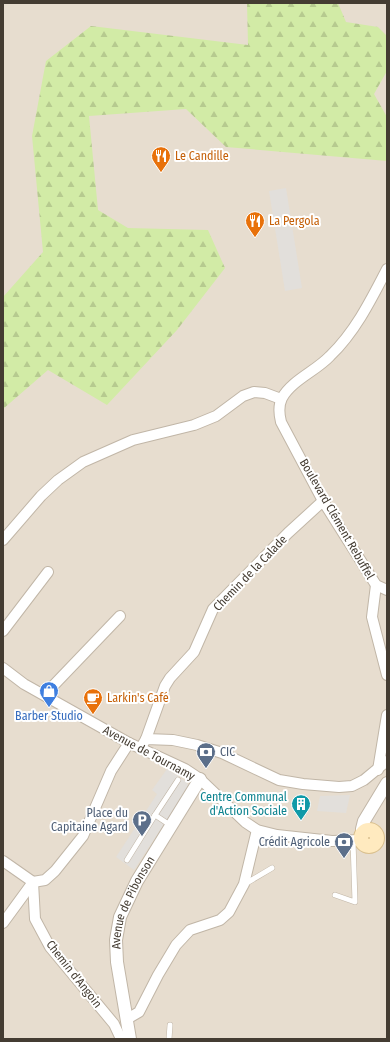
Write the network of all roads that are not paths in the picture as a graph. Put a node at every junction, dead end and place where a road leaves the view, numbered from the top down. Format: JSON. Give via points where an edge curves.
{"nodes":[{"id":1,"x":387,"y":269,"type":"edge"},
{"id":2,"x":281,"y":399,"type":"junction"},
{"id":3,"x":323,"y":501,"type":"junction"},
{"id":4,"x":3,"y":540,"type":"edge"},
{"id":5,"x":48,"y":572,"type":"dead end"},
{"id":6,"x":376,"y":585,"type":"junction"},
{"id":7,"x":387,"y":590,"type":"edge"},
{"id":8,"x":120,"y":616,"type":"dead end"},
{"id":9,"x":3,"y":631,"type":"edge"},
{"id":10,"x":3,"y":668,"type":"edge"},
{"id":11,"x":3,"y":675,"type":"edge"},
{"id":12,"x":387,"y":675,"type":"edge"},
{"id":13,"x":24,"y":684,"type":"junction"},
{"id":14,"x":46,"y":696,"type":"junction"},
{"id":15,"x":387,"y":715,"type":"edge"},
{"id":16,"x":146,"y":739,"type":"junction"},
{"id":17,"x":129,"y":743,"type":"junction"},
{"id":18,"x":139,"y":748,"type":"junction"},
{"id":19,"x":387,"y":761,"type":"edge"},
{"id":20,"x":378,"y":770,"type":"junction"},
{"id":21,"x":200,"y":779,"type":"junction"},
{"id":22,"x":178,"y":780,"type":"dead end"},
{"id":23,"x":387,"y":783,"type":"edge"},
{"id":24,"x":155,"y":815,"type":"junction"},
{"id":25,"x":170,"y":825,"type":"junction"},
{"id":26,"x":257,"y":830,"type":"junction"},
{"id":27,"x":369,"y":837,"type":"edge"},
{"id":28,"x":127,"y":860,"type":"dead end"},
{"id":29,"x":3,"y":861,"type":"edge"},
{"id":30,"x":272,"y":868,"type":"dead end"},
{"id":31,"x":33,"y":882,"type":"junction"},
{"id":32,"x":244,"y":884,"type":"junction"},
{"id":33,"x":335,"y":895,"type":"dead end"},
{"id":34,"x":3,"y":923,"type":"edge"},
{"id":35,"x":127,"y":1019,"type":"junction"},
{"id":36,"x":170,"y":1024,"type":"dead end"},
{"id":37,"x":122,"y":1039,"type":"edge"},
{"id":38,"x":130,"y":1039,"type":"edge"},
{"id":39,"x":169,"y":1039,"type":"edge"}],
"edges":[{"from":1,"to":2,"type":"street","via":[[357,324],[344,342],[329,358],[287,390]]},
{"from":2,"to":3,"type":"street","name":"Boulevard Clément Rebuffel","via":[[279,411],[282,422]]},
{"from":2,"to":4,"type":"street","via":[[254,392],[243,396],[216,416],[194,425],[133,440],[83,462],[40,496]]},
{"from":3,"to":6,"type":"street","name":"Boulevard Clément Rebuffel"},
{"from":3,"to":16,"type":"street","name":"Chemin de la Calade","via":[[213,609],[194,652],[165,686]]},
{"from":5,"to":9,"type":"street"},
{"from":6,"to":7,"type":"street","name":"Boulevard Clément Rebuffel"},
{"from":6,"to":12,"type":"street","via":[[372,617]]},
{"from":8,"to":14,"type":"street"},
{"from":10,"to":13,"type":"street","name":"Avenue de Tournamy"},
{"from":11,"to":13,"type":"street","name":"Avenue de Tournamy"},
{"from":13,"to":14,"type":"street","name":"Avenue de Tournamy"},
{"from":14,"to":17,"type":"street","name":"Avenue de Tournamy"},
{"from":15,"to":20,"type":"street"},
{"from":16,"to":18,"type":"street"},
{"from":16,"to":20,"type":"street","via":[[173,740],[197,745],[279,780],[303,784],[352,786]]},
{"from":17,"to":18,"type":"street","name":"Avenue de Tournamy"},
{"from":17,"to":31,"type":"street","via":[[111,771],[83,836],[55,872],[45,880]]},
{"from":18,"to":21,"type":"street","name":"Avenue de Tournamy","via":[[181,767]]},
{"from":19,"to":20,"type":"street"},
{"from":21,"to":25,"type":"street","name":"Avenue de Pibonson"},
{"from":21,"to":26,"type":"street","name":"Avenue de Tournamy","via":[[245,822]]},
{"from":22,"to":24,"type":"lane"},
{"from":23,"to":27,"type":"street","via":[[371,809]]},
{"from":24,"to":25,"type":"lane"},
{"from":24,"to":28,"type":"lane"},
{"from":25,"to":35,"type":"street","name":"Avenue de Pibonson","via":[[137,881],[120,917],[116,940],[117,962]]},
{"from":26,"to":27,"type":"street","name":"Avenue de Tournamy","via":[[332,842]]},
{"from":26,"to":32,"type":"street"},
{"from":27,"to":33,"type":"lane","via":[[355,902]]},
{"from":29,"to":31,"type":"street"},
{"from":30,"to":32,"type":"lane"},
{"from":31,"to":34,"type":"street"},
{"from":31,"to":37,"type":"street","name":"Chemin d'Angoin","via":[[35,919],[50,948],[114,1024]]},
{"from":32,"to":35,"type":"street","via":[[229,912],[220,920],[190,930],[176,945],[139,1012]]},
{"from":35,"to":38,"type":"street","name":"Avenue de Pibonson"},
{"from":36,"to":39,"type":"lane"}]}
